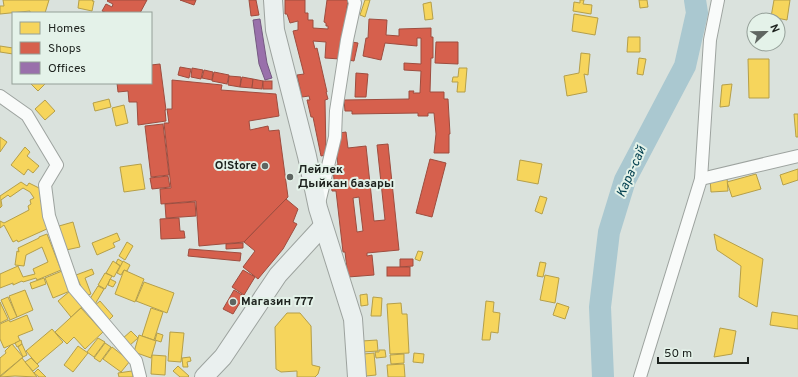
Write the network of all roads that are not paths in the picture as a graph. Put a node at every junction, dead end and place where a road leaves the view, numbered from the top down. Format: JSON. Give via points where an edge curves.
{"nodes":[{"id":1,"x":273,"y":0,"type":"edge"},
{"id":2,"x":354,"y":0,"type":"edge"},
{"id":3,"x":718,"y":0,"type":"edge"},
{"id":4,"x":0,"y":96,"type":"edge"},
{"id":5,"x":798,"y":156,"type":"edge"},
{"id":6,"x":701,"y":179,"type":"junction"},
{"id":7,"x":318,"y":208,"type":"junction"},
{"id":8,"x":323,"y":226,"type":"junction"},
{"id":9,"x":140,"y":377,"type":"edge"},
{"id":10,"x":204,"y":377,"type":"edge"},
{"id":11,"x":357,"y":377,"type":"edge"},
{"id":12,"x":640,"y":377,"type":"edge"}],
"edges":[{"from":1,"to":7,"type":"main road","via":[[275,30]]},
{"from":2,"to":7,"type":"street","via":[[337,103],[335,137]]},
{"from":3,"to":6,"type":"street","via":[[710,40]]},
{"from":4,"to":9,"type":"street","via":[[27,115],[57,165],[45,184],[49,216],[74,288],[136,362]]},
{"from":5,"to":6,"type":"street"},
{"from":6,"to":12,"type":"street"},
{"from":7,"to":8,"type":"main road"},
{"from":8,"to":10,"type":"main road","via":[[278,276],[223,357]]},
{"from":8,"to":11,"type":"main road","via":[[353,319]]}]}
